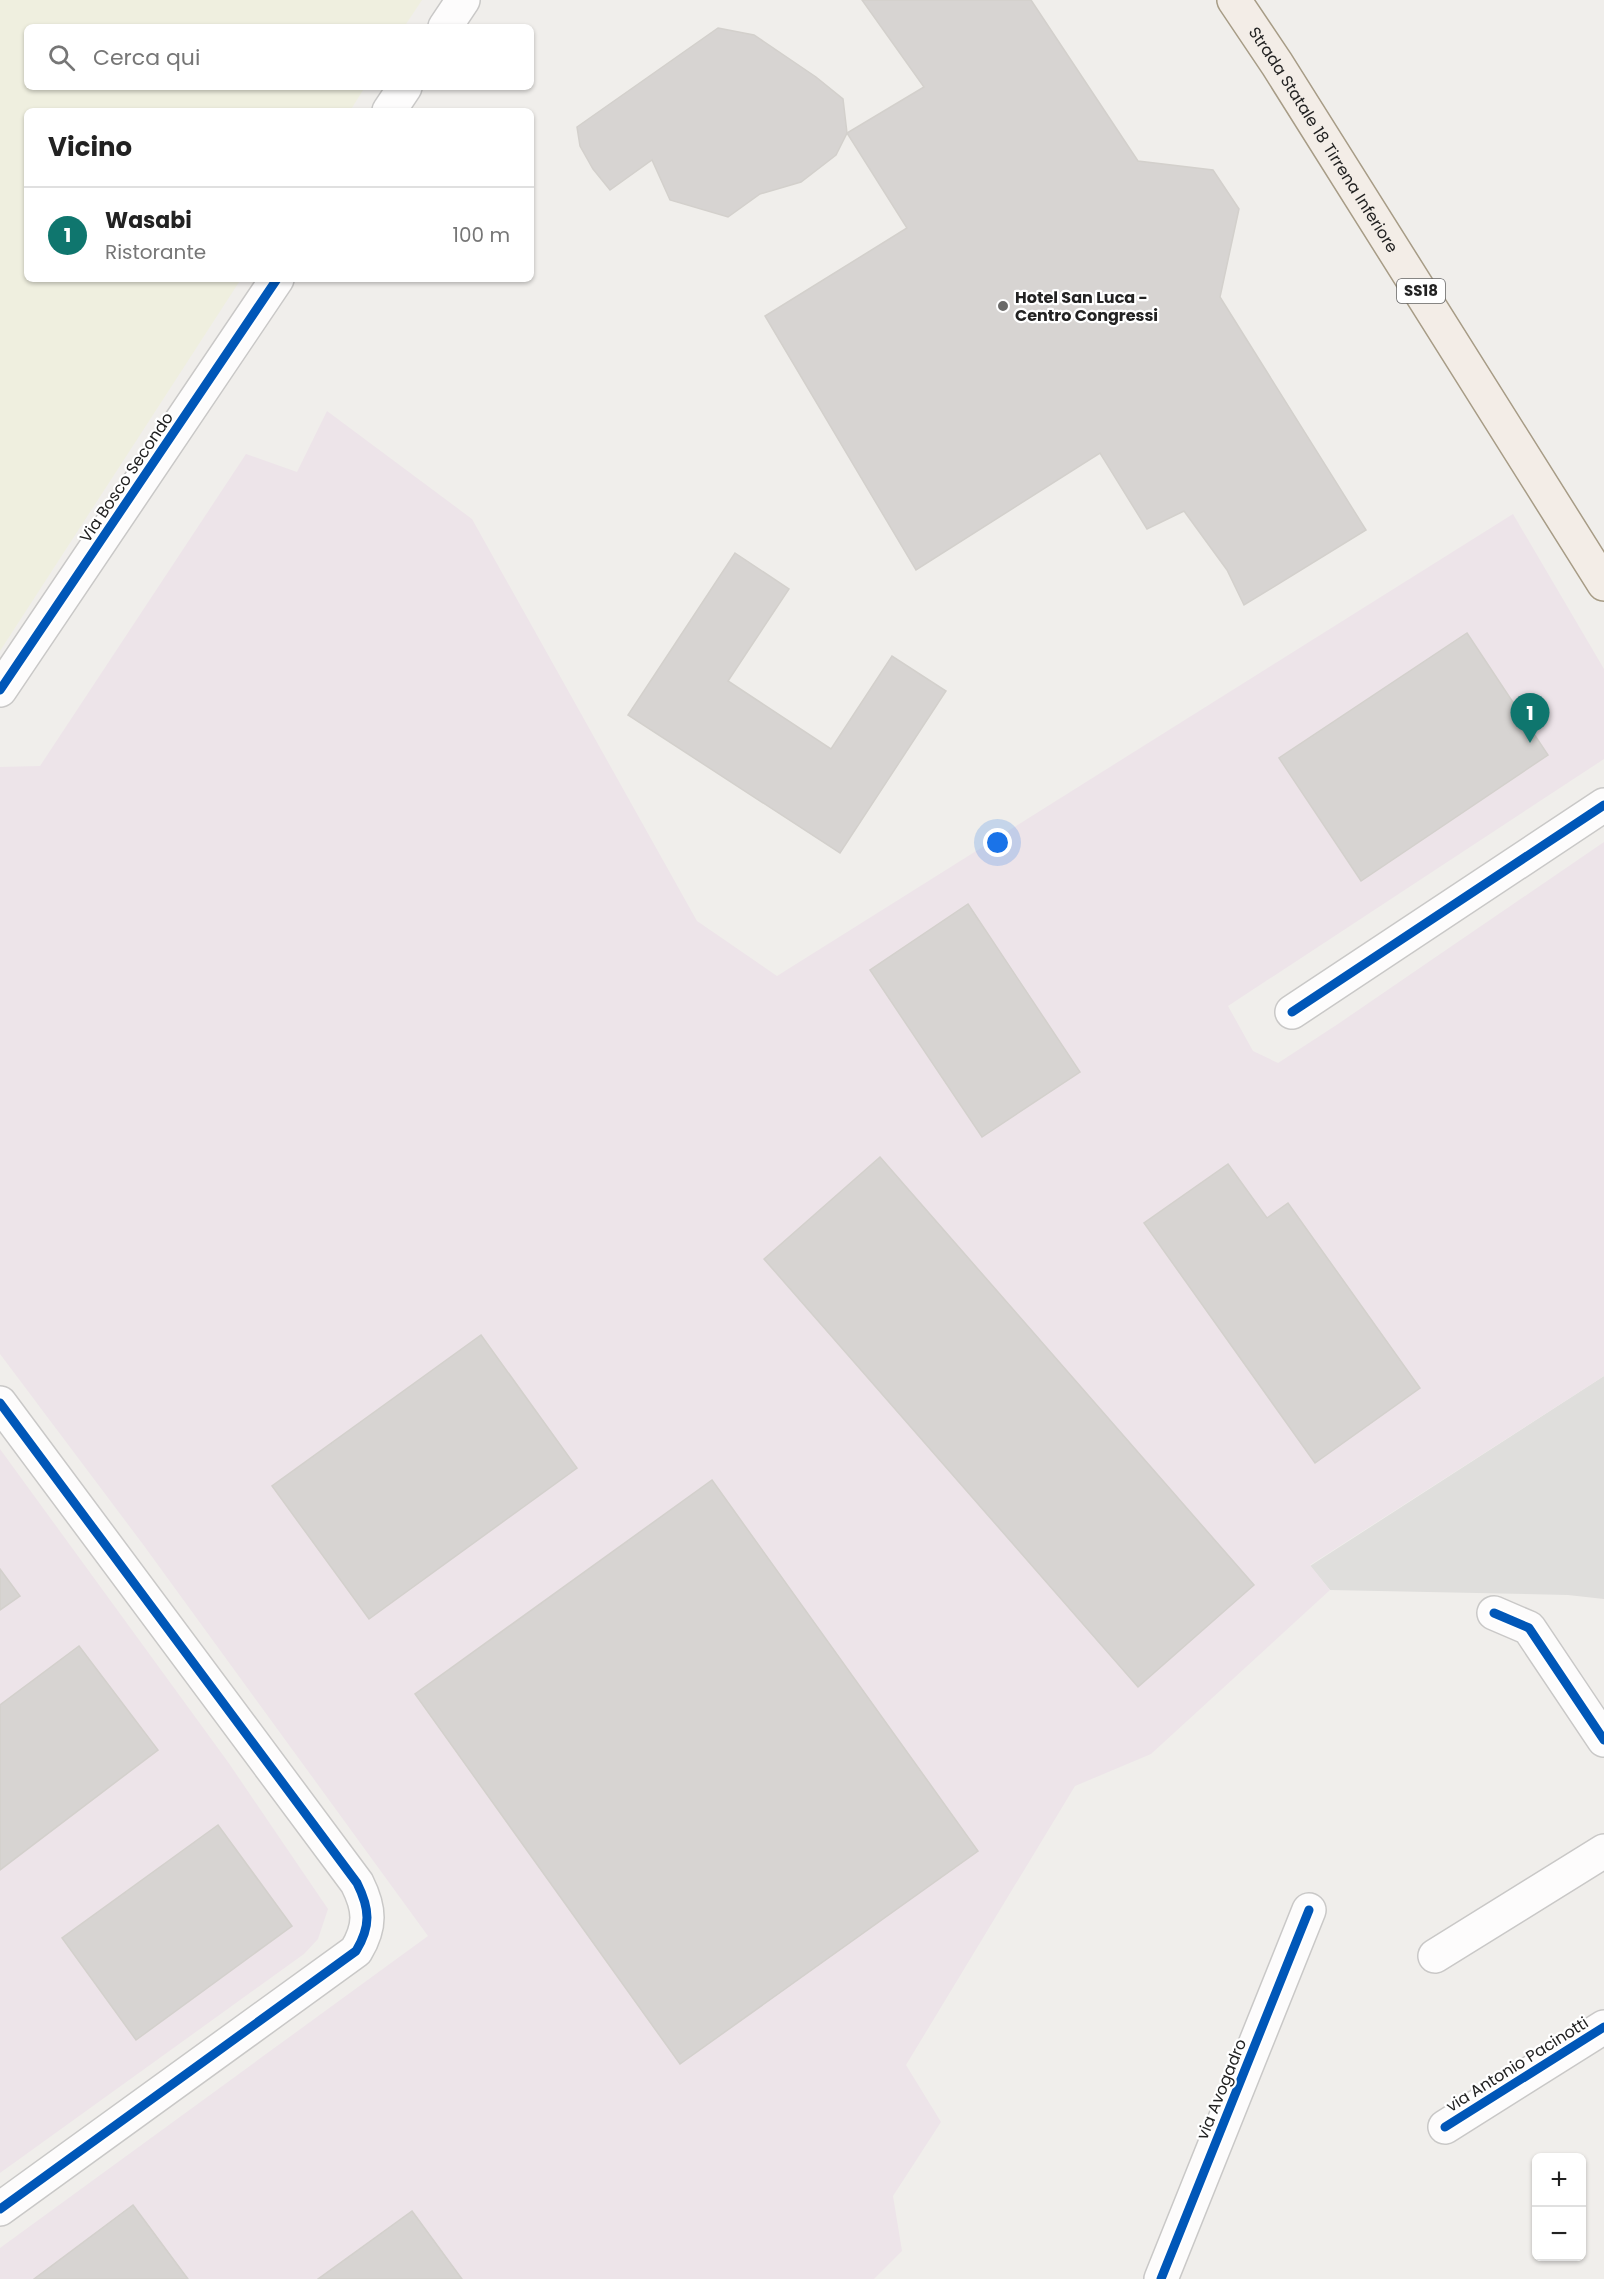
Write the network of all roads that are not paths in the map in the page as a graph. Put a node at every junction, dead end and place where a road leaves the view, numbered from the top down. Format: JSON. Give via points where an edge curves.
{"nodes":[{"id":1,"x":463,"y":0,"type":"edge"},
{"id":2,"x":1234,"y":0,"type":"edge"},
{"id":3,"x":447,"y":24,"type":"edge"},
{"id":4,"x":403,"y":90,"type":"edge"},
{"id":5,"x":391,"y":108,"type":"edge"},
{"id":6,"x":275,"y":282,"type":"edge"},
{"id":7,"x":1604,"y":584,"type":"edge"},
{"id":8,"x":0,"y":690,"type":"edge"},
{"id":9,"x":1604,"y":805,"type":"edge"},
{"id":10,"x":1292,"y":1012,"type":"dead end"},
{"id":11,"x":0,"y":1403,"type":"edge"},
{"id":12,"x":1494,"y":1613,"type":"dead end"},
{"id":13,"x":1604,"y":1740,"type":"edge"},
{"id":14,"x":1604,"y":1851,"type":"edge"},
{"id":15,"x":1309,"y":1910,"type":"dead end"},
{"id":16,"x":1435,"y":1956,"type":"dead end"},
{"id":17,"x":1604,"y":2027,"type":"edge"},
{"id":18,"x":1445,"y":2127,"type":"dead end"},
{"id":19,"x":0,"y":2209,"type":"edge"},
{"id":20,"x":1161,"y":2279,"type":"edge"}],
"edges":[{"from":1,"to":3,"type":"street"},
{"from":2,"to":7,"type":"main road","name":"Strada Statale 18 Tirrena Inferiore","number":"SS18"},
{"from":4,"to":5,"type":"street"},
{"from":6,"to":8,"type":"street","name":"Via Bosco Secondo"},
{"from":9,"to":10,"type":"street"},
{"from":11,"to":19,"type":"street","via":[[357,1883],[365,1899],[367,1918],[365,1935],[356,1951]]},
{"from":12,"to":13,"type":"street","via":[[1529,1628]]},
{"from":14,"to":16,"type":"street"},
{"from":15,"to":20,"type":"street","name":"via Avogadro"},
{"from":17,"to":18,"type":"street","name":"via Antonio Pacinotti"}]}
